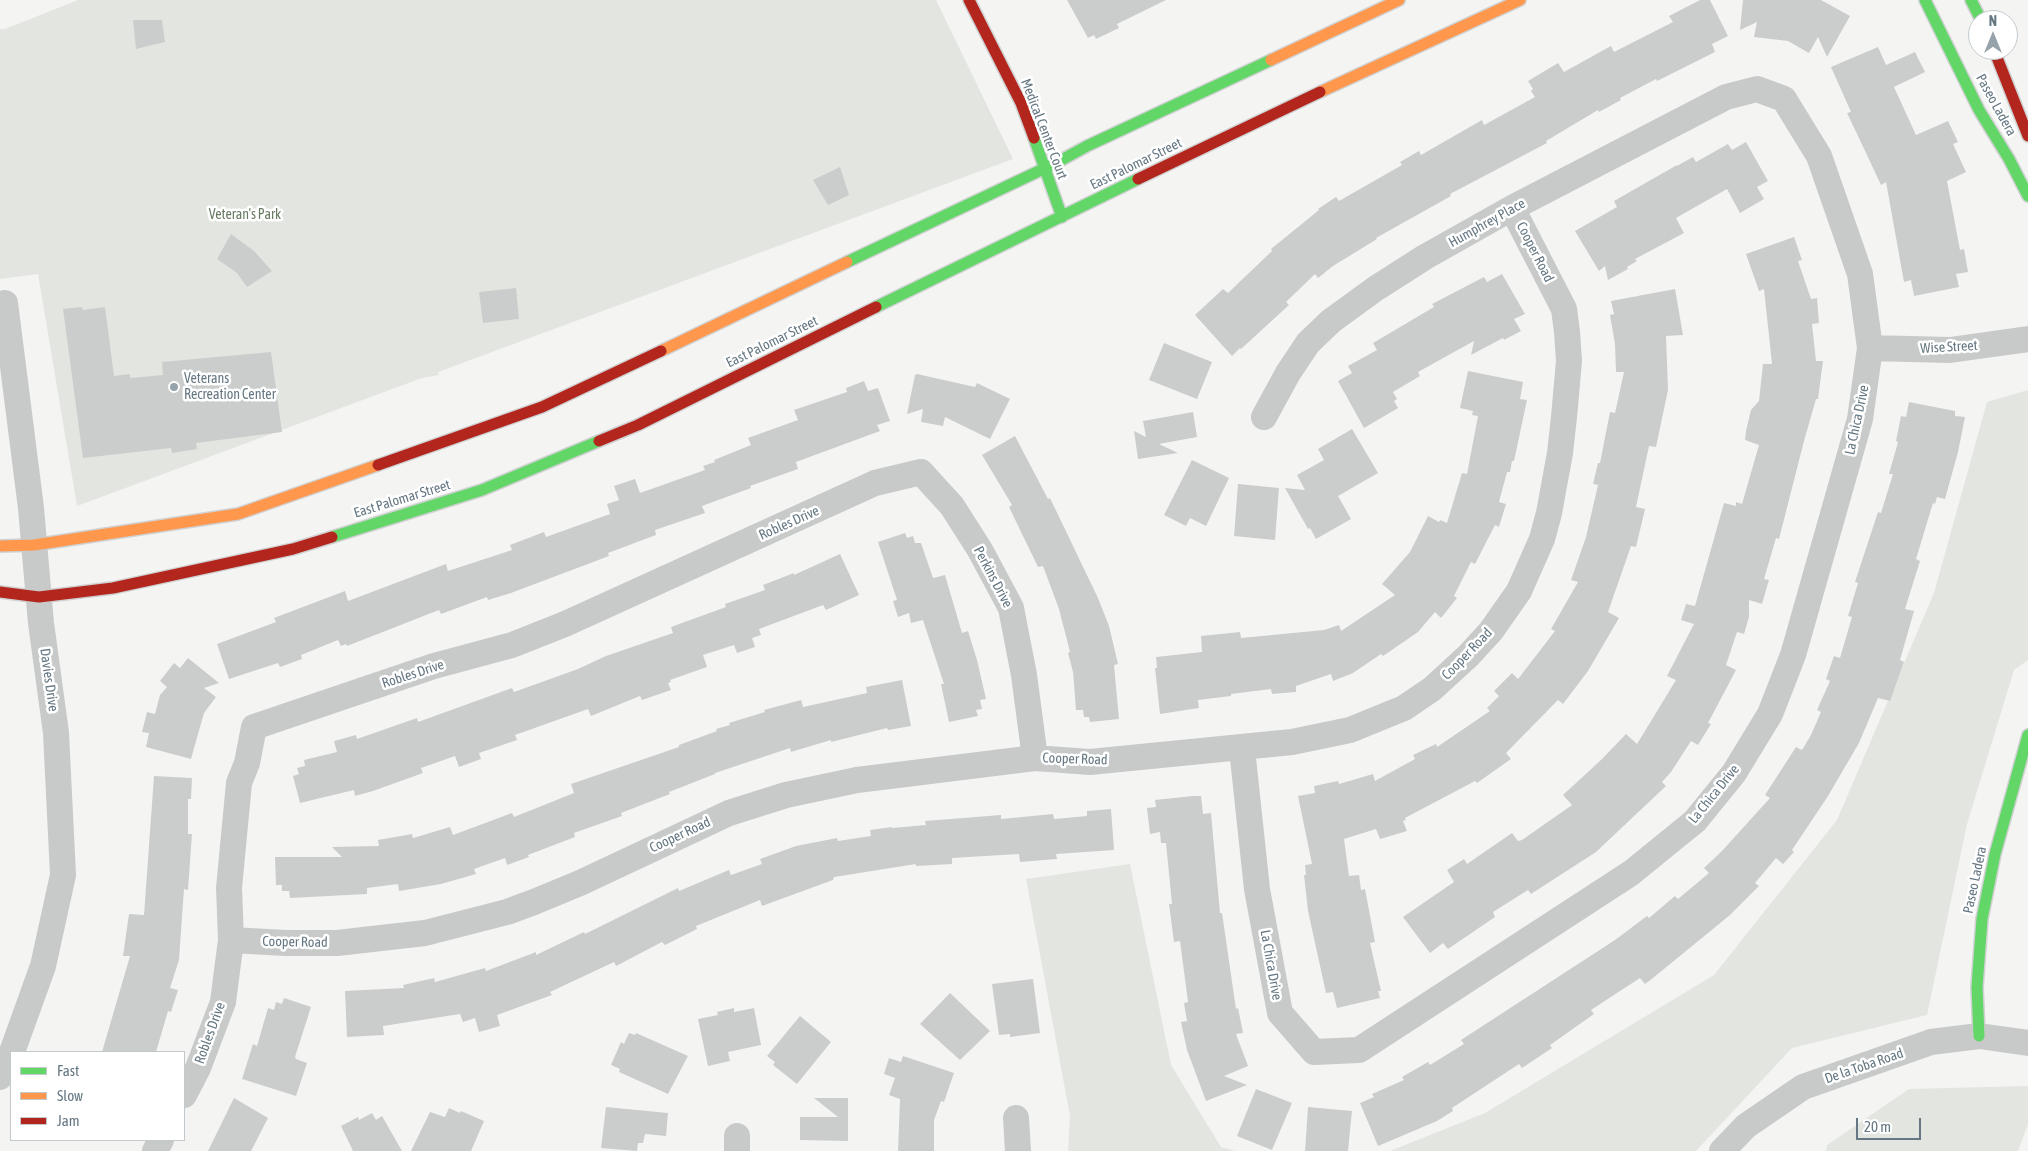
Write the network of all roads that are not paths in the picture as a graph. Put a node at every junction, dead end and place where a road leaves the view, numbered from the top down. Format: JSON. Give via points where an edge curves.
{"nodes":[{"id":1,"x":969,"y":0,"type":"edge"},
{"id":2,"x":1399,"y":0,"type":"edge"},
{"id":3,"x":1520,"y":0,"type":"edge"},
{"id":4,"x":1925,"y":0,"type":"edge"},
{"id":5,"x":1998,"y":60,"type":"edge"},
{"id":6,"x":1757,"y":89,"type":"joint"},
{"id":7,"x":2028,"y":136,"type":"edge"},
{"id":8,"x":1045,"y":168,"type":"junction"},
{"id":9,"x":2028,"y":196,"type":"edge"},
{"id":10,"x":1512,"y":208,"type":"junction"},
{"id":11,"x":1062,"y":217,"type":"junction"},
{"id":12,"x":5,"y":303,"type":"dead end"},
{"id":13,"x":2028,"y":339,"type":"edge"},
{"id":14,"x":1870,"y":348,"type":"junction"},
{"id":15,"x":1264,"y":417,"type":"dead end"},
{"id":16,"x":921,"y":472,"type":"joint"},
{"id":17,"x":34,"y":545,"type":"junction"},
{"id":18,"x":0,"y":546,"type":"edge"},
{"id":19,"x":0,"y":592,"type":"edge"},
{"id":20,"x":39,"y":597,"type":"junction"},
{"id":21,"x":2028,"y":735,"type":"edge"},
{"id":22,"x":1242,"y":748,"type":"junction"},
{"id":23,"x":1036,"y":758,"type":"junction"},
{"id":24,"x":231,"y":940,"type":"junction"},
{"id":25,"x":1979,"y":1036,"type":"junction"},
{"id":26,"x":2028,"y":1043,"type":"edge"},
{"id":27,"x":13,"y":1051,"type":"edge"},
{"id":28,"x":10,"y":1057,"type":"edge"},
{"id":29,"x":0,"y":1077,"type":"edge"},
{"id":30,"x":185,"y":1094,"type":"edge"},
{"id":31,"x":1016,"y":1118,"type":"dead end"},
{"id":32,"x":1018,"y":1151,"type":"edge"},
{"id":33,"x":1722,"y":1151,"type":"edge"}],
"edges":[{"from":1,"to":8,"type":"main road","name":"Medical Center Court","via":[[1021,103]]},
{"from":2,"to":8,"type":"main road"},
{"from":3,"to":11,"type":"main road","name":"East Palomar Street"},
{"from":4,"to":9,"type":"main road","name":"Paseo Ladera","via":[[1979,110]]},
{"from":5,"to":7,"type":"main road","name":"Paseo Ladera"},
{"from":6,"to":10,"type":"street","name":"Humphrey Place","via":[[1726,97]]},
{"from":6,"to":14,"type":"street","name":"La Chica Drive","via":[[1784,99],[1818,156],[1860,274]]},
{"from":8,"to":11,"type":"main road","name":"Medical Center Court"},
{"from":8,"to":17,"type":"main road","via":[[542,407],[238,514]]},
{"from":10,"to":15,"type":"street","name":"Humphrey Place","via":[[1425,258],[1331,321],[1308,343]]},
{"from":10,"to":22,"type":"street","name":"Cooper Road","via":[[1564,309],[1569,361],[1560,453],[1549,514],[1542,539],[1519,591],[1491,631],[1468,656],[1432,689],[1404,708],[1350,730]]},
{"from":11,"to":20,"type":"main road","name":"East Palomar Street","via":[[638,425],[482,490],[292,549],[113,588]]},
{"from":12,"to":17,"type":"street","name":"Davies Drive"},
{"from":13,"to":14,"type":"street","name":"Wise Street","via":[[1950,350]]},
{"from":14,"to":22,"type":"street","name":"La Chica Drive","via":[[1860,418],[1793,655],[1770,714],[1734,773],[1695,821],[1631,873],[1359,1050],[1314,1052],[1280,1014],[1257,890]]},
{"from":16,"to":23,"type":"street","name":"Perkins Drive","via":[[952,506],[1011,608]]},
{"from":16,"to":24,"type":"street","name":"Robles Drive","via":[[875,483],[512,645],[434,666],[254,727],[247,763],[239,783],[229,888]]},
{"from":17,"to":18,"type":"main road"},
{"from":17,"to":20,"type":"street","name":"Davies Drive"},
{"from":19,"to":20,"type":"main road","name":"East Palomar Street"},
{"from":20,"to":27,"type":"street","name":"Davies Drive","via":[[56,733],[63,875],[43,966]]},
{"from":21,"to":25,"type":"main road","name":"Paseo Ladera","via":[[1995,854],[1982,919],[1977,987]]},
{"from":22,"to":23,"type":"street","name":"Cooper Road","via":[[1090,762]]},
{"from":23,"to":24,"type":"street","name":"Cooper Road","via":[[858,780],[786,795],[729,813],[534,902],[425,933],[337,943]]},
{"from":24,"to":30,"type":"street","name":"Robles Drive","via":[[223,1002]]},
{"from":25,"to":26,"type":"street","name":"De la Toba Road"},
{"from":25,"to":33,"type":"street","name":"De la Toba Road","via":[[1931,1042],[1803,1087],[1746,1126]]},
{"from":28,"to":29,"type":"street","name":"Davies Drive"},
{"from":31,"to":32,"type":"street"}]}
